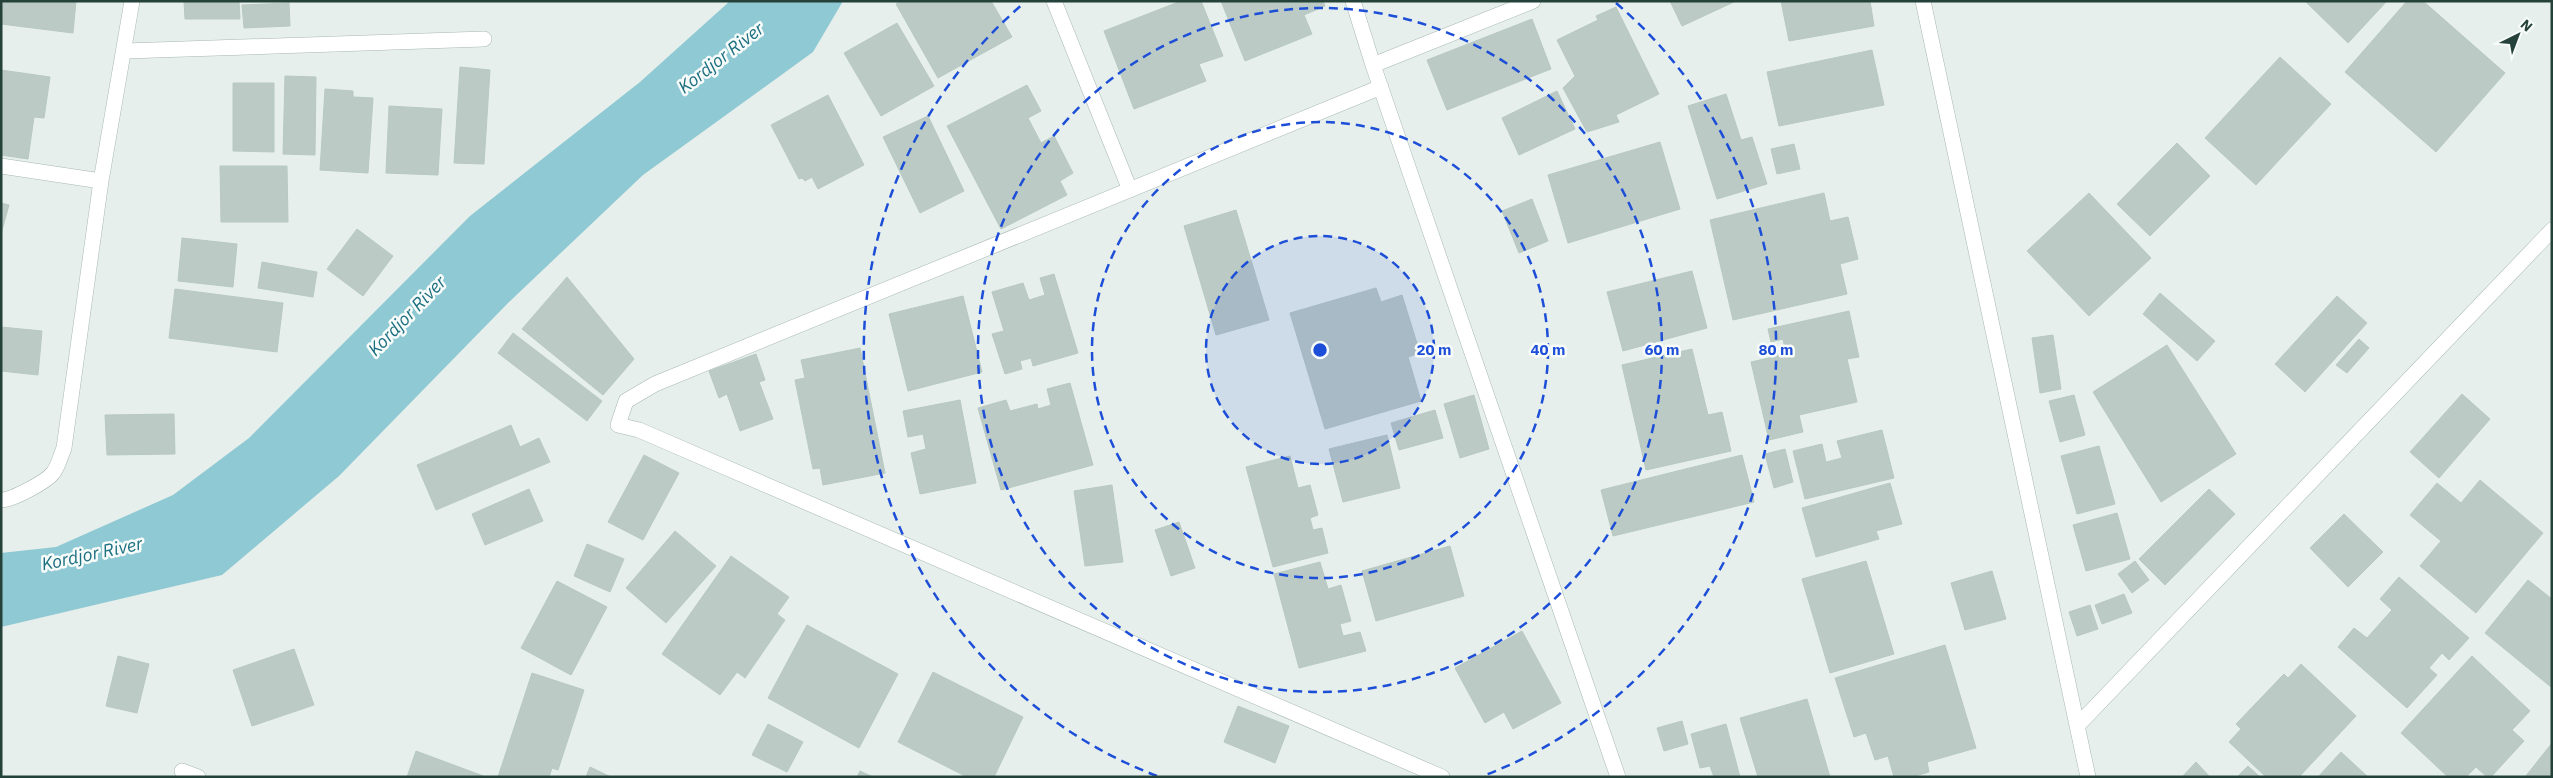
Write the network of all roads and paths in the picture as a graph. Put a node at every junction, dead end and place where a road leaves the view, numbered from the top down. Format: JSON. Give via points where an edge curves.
{"nodes":[{"id":1,"x":132,"y":1,"type":"edge"},
{"id":2,"x":1054,"y":1,"type":"edge"},
{"id":3,"x":1353,"y":1,"type":"edge"},
{"id":4,"x":1533,"y":1,"type":"edge"},
{"id":5,"x":1925,"y":2,"type":"edge"},
{"id":6,"x":484,"y":39,"type":"dead end"},
{"id":7,"x":125,"y":51,"type":"junction"},
{"id":8,"x":1373,"y":66,"type":"junction"},
{"id":9,"x":1381,"y":87,"type":"junction"},
{"id":10,"x":1,"y":166,"type":"edge"},
{"id":11,"x":101,"y":181,"type":"junction"},
{"id":12,"x":1130,"y":190,"type":"junction"},
{"id":13,"x":2552,"y":230,"type":"edge"},
{"id":14,"x":1,"y":500,"type":"edge"},
{"id":15,"x":2078,"y":725,"type":"junction"},
{"id":16,"x":182,"y":771,"type":"dead end"},
{"id":17,"x":198,"y":777,"type":"edge"},
{"id":18,"x":1442,"y":777,"type":"edge"},
{"id":19,"x":1618,"y":777,"type":"edge"},
{"id":20,"x":2088,"y":777,"type":"edge"}],
"edges":[{"from":1,"to":7,"type":"street"},
{"from":2,"to":12,"type":"street"},
{"from":3,"to":8,"type":"street"},
{"from":4,"to":8,"type":"street"},
{"from":5,"to":15,"type":"street"},
{"from":6,"to":7,"type":"street"},
{"from":7,"to":11,"type":"street"},
{"from":8,"to":9,"type":"street"},
{"from":9,"to":12,"type":"street"},
{"from":9,"to":19,"type":"street"},
{"from":10,"to":11,"type":"street"},
{"from":11,"to":14,"type":"street","via":[[64,448],[53,473],[34,486]]},
{"from":12,"to":18,"type":"street","via":[[655,384],[626,401],[618,425],[648,434]]},
{"from":13,"to":15,"type":"street"},
{"from":15,"to":20,"type":"street"},
{"from":16,"to":17,"type":"street"}]}
